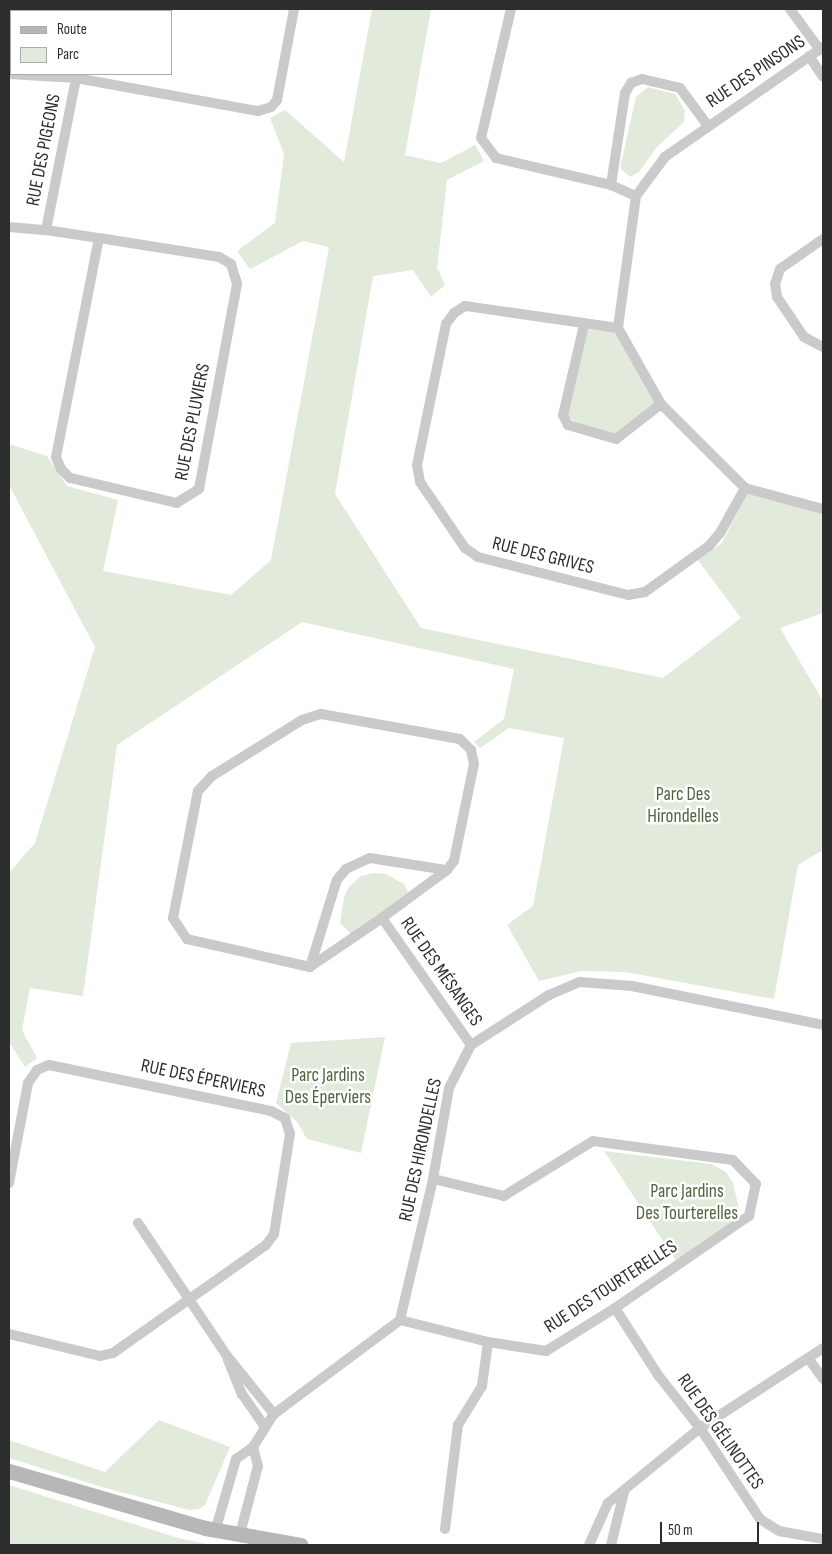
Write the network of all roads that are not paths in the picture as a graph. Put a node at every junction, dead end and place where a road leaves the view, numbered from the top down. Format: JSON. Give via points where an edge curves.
{"nodes":[{"id":1,"x":294,"y":9,"type":"edge"},
{"id":2,"x":510,"y":9,"type":"edge"},
{"id":3,"x":790,"y":9,"type":"edge"},
{"id":4,"x":822,"y":48,"type":"edge"},
{"id":5,"x":809,"y":56,"type":"junction"},
{"id":6,"x":26,"y":75,"type":"edge"},
{"id":7,"x":823,"y":77,"type":"edge"},
{"id":8,"x":76,"y":78,"type":"junction"},
{"id":9,"x":708,"y":126,"type":"junction"},
{"id":10,"x":611,"y":184,"type":"junction"},
{"id":11,"x":636,"y":196,"type":"junction"},
{"id":12,"x":9,"y":227,"type":"edge"},
{"id":13,"x":46,"y":230,"type":"junction"},
{"id":14,"x":99,"y":238,"type":"junction"},
{"id":15,"x":823,"y":239,"type":"edge"},
{"id":16,"x":584,"y":325,"type":"junction"},
{"id":17,"x":618,"y":328,"type":"junction"},
{"id":18,"x":823,"y":347,"type":"edge"},
{"id":19,"x":662,"y":404,"type":"junction"},
{"id":20,"x":745,"y":488,"type":"junction"},
{"id":21,"x":823,"y":509,"type":"edge"},
{"id":22,"x":447,"y":870,"type":"junction"},
{"id":23,"x":382,"y":918,"type":"junction"},
{"id":24,"x":310,"y":967,"type":"junction"},
{"id":25,"x":823,"y":1025,"type":"edge"},
{"id":26,"x":471,"y":1045,"type":"junction"},
{"id":27,"x":433,"y":1179,"type":"junction"},
{"id":28,"x":9,"y":1183,"type":"edge"},
{"id":29,"x":138,"y":1223,"type":"dead end"},
{"id":30,"x":189,"y":1299,"type":"junction"},
{"id":31,"x":616,"y":1308,"type":"junction"},
{"id":32,"x":400,"y":1320,"type":"junction"},
{"id":33,"x":9,"y":1334,"type":"edge"},
{"id":34,"x":488,"y":1342,"type":"junction"},
{"id":35,"x":823,"y":1348,"type":"edge"},
{"id":36,"x":227,"y":1356,"type":"junction"},
{"id":37,"x":808,"y":1358,"type":"junction"},
{"id":38,"x":823,"y":1379,"type":"edge"},
{"id":39,"x":274,"y":1414,"type":"junction"},
{"id":40,"x":264,"y":1425,"type":"junction"},
{"id":41,"x":700,"y":1428,"type":"junction"},
{"id":42,"x":253,"y":1447,"type":"junction"},
{"id":43,"x":9,"y":1471,"type":"edge"},
{"id":44,"x":624,"y":1492,"type":"junction"},
{"id":45,"x":216,"y":1528,"type":"junction"},
{"id":46,"x":445,"y":1528,"type":"dead end"},
{"id":47,"x":240,"y":1534,"type":"junction"},
{"id":48,"x":823,"y":1539,"type":"edge"},
{"id":49,"x":301,"y":1545,"type":"edge"},
{"id":50,"x":589,"y":1545,"type":"edge"},
{"id":51,"x":611,"y":1545,"type":"edge"}],
"edges":[{"from":1,"to":8,"type":"street","via":[[277,100],[258,111]]},
{"from":2,"to":10,"type":"street","via":[[482,138],[496,158]]},
{"from":3,"to":4,"type":"street"},
{"from":4,"to":5,"type":"street","name":"RUE DES PINSONS"},
{"from":5,"to":7,"type":"street"},
{"from":5,"to":9,"type":"street","name":"RUE DES PINSONS"},
{"from":6,"to":8,"type":"street"},
{"from":8,"to":13,"type":"street","name":"RUE DES PIGEONS"},
{"from":9,"to":10,"type":"street","name":"RUE DES PINSONS","via":[[680,88],[642,79],[631,83],[624,93]]},
{"from":9,"to":11,"type":"street","name":"RUE DES PINSONS","via":[[665,156]]},
{"from":10,"to":11,"type":"street"},
{"from":11,"to":17,"type":"street","name":"RUE DES PINSONS"},
{"from":12,"to":13,"type":"street","name":"RUE DES PLUVIERS"},
{"from":13,"to":14,"type":"street","name":"RUE DES PLUVIERS"},
{"from":14,"to":14,"type":"street","name":"RUE DES PLUVIERS","via":[[219,258],[232,264],[237,275],[200,489],[178,503],[70,478],[56,457]]},
{"from":15,"to":18,"type":"street","via":[[780,269],[774,284],[777,297],[804,337]]},
{"from":16,"to":17,"type":"street"},
{"from":16,"to":19,"type":"street","via":[[563,415],[568,425],[616,439]]},
{"from":16,"to":20,"type":"street","name":"RUE DES GRIVES","via":[[466,306],[454,313],[446,324],[417,465],[420,482],[465,548],[478,557],[628,595],[645,592],[709,546],[720,534]]},
{"from":17,"to":19,"type":"street"},
{"from":19,"to":20,"type":"street"},
{"from":20,"to":21,"type":"street"},
{"from":22,"to":23,"type":"street","name":"RUE DES MÉSANGES"},
{"from":22,"to":24,"type":"street","via":[[370,858],[346,869],[337,880]]},
{"from":22,"to":24,"type":"street","name":"RUE DES MÉSANGES","via":[[454,861],[474,764],[470,750],[460,740],[321,714],[302,720],[212,776],[198,791],[173,918],[177,928],[187,939]]},
{"from":23,"to":24,"type":"street","name":"RUE DES MÉSANGES"},
{"from":23,"to":26,"type":"street","name":"RUE DES MÉSANGES"},
{"from":25,"to":26,"type":"street","via":[[632,986],[580,982],[549,995]]},
{"from":26,"to":27,"type":"street","name":"RUE DES HIRONDELLES","via":[[449,1088]]},
{"from":27,"to":31,"type":"street","name":"RUE DES TOURTERELLES","via":[[504,1196],[593,1141],[733,1160],[756,1184],[749,1216]]},
{"from":27,"to":32,"type":"street","name":"RUE DES HIRONDELLES"},
{"from":28,"to":30,"type":"street","name":"RUE DES ÉPERVIERS","via":[[28,1082],[37,1070],[49,1065],[271,1111],[285,1118],[290,1134],[274,1234],[266,1245]]},
{"from":29,"to":30,"type":"street"},
{"from":30,"to":33,"type":"street","name":"RUE DES ÉPERVIERS","via":[[113,1353],[100,1356]]},
{"from":30,"to":36,"type":"street"},
{"from":31,"to":34,"type":"street","name":"RUE DES TOURTERELLES","via":[[546,1351]]},
{"from":31,"to":41,"type":"street","name":"RUE DES GÉLINOTTES","via":[[658,1375]]},
{"from":32,"to":34,"type":"street","name":"RUE DES TOURTERELLES"},
{"from":32,"to":39,"type":"street"},
{"from":34,"to":46,"type":"street","via":[[482,1386],[458,1425]]},
{"from":35,"to":37,"type":"street"},
{"from":36,"to":39,"type":"street"},
{"from":36,"to":40,"type":"street","via":[[239,1388]]},
{"from":37,"to":38,"type":"street"},
{"from":37,"to":41,"type":"street"},
{"from":39,"to":40,"type":"street"},
{"from":40,"to":42,"type":"street"},
{"from":41,"to":44,"type":"street"},
{"from":41,"to":48,"type":"street","name":"RUE DES GÉLINOTTES","via":[[767,1526]]},
{"from":42,"to":45,"type":"street","via":[[236,1459]]},
{"from":42,"to":47,"type":"street","via":[[258,1466]]},
{"from":43,"to":45,"type":"street"},
{"from":44,"to":50,"type":"street","via":[[608,1503]]},
{"from":44,"to":51,"type":"street"},
{"from":45,"to":47,"type":"street"},
{"from":47,"to":49,"type":"street"}]}
